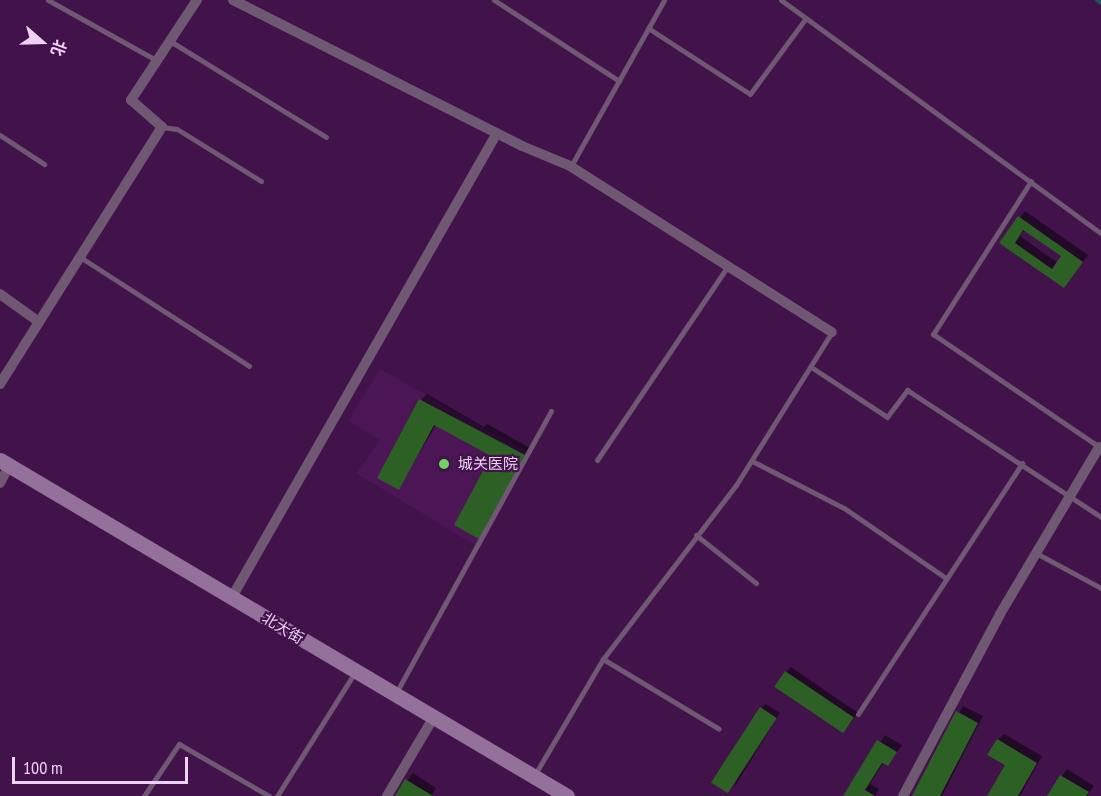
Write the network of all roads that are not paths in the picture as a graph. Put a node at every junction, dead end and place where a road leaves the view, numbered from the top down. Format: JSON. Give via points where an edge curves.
{"nodes":[{"id":1,"x":48,"y":0,"type":"edge"},
{"id":2,"x":197,"y":0,"type":"edge"},
{"id":3,"x":233,"y":0,"type":"edge"},
{"id":4,"x":494,"y":0,"type":"edge"},
{"id":5,"x":664,"y":0,"type":"edge"},
{"id":6,"x":781,"y":0,"type":"edge"},
{"id":7,"x":806,"y":18,"type":"junction"},
{"id":8,"x":648,"y":28,"type":"junction"},
{"id":9,"x":168,"y":40,"type":"junction"},
{"id":10,"x":156,"y":60,"type":"junction"},
{"id":11,"x":618,"y":81,"type":"junction"},
{"id":12,"x":162,"y":127,"type":"junction"},
{"id":13,"x":497,"y":133,"type":"junction"},
{"id":14,"x":0,"y":135,"type":"edge"},
{"id":15,"x":326,"y":137,"type":"dead end"},
{"id":16,"x":44,"y":164,"type":"dead end"},
{"id":17,"x":570,"y":166,"type":"junction"},
{"id":18,"x":261,"y":181,"type":"dead end"},
{"id":19,"x":1031,"y":181,"type":"junction"},
{"id":20,"x":1101,"y":232,"type":"edge"},
{"id":21,"x":80,"y":257,"type":"junction"},
{"id":22,"x":728,"y":266,"type":"junction"},
{"id":23,"x":0,"y":294,"type":"edge"},
{"id":24,"x":39,"y":322,"type":"junction"},
{"id":25,"x":832,"y":332,"type":"joint"},
{"id":26,"x":249,"y":366,"type":"dead end"},
{"id":27,"x":811,"y":367,"type":"junction"},
{"id":28,"x":0,"y":384,"type":"edge"},
{"id":29,"x":551,"y":411,"type":"dead end"},
{"id":30,"x":1099,"y":447,"type":"joint"},
{"id":31,"x":597,"y":460,"type":"dead end"},
{"id":32,"x":752,"y":461,"type":"junction"},
{"id":33,"x":5,"y":463,"type":"edge"},
{"id":34,"x":1022,"y":463,"type":"junction"},
{"id":35,"x":0,"y":483,"type":"edge"},
{"id":36,"x":1069,"y":497,"type":"junction"},
{"id":37,"x":1101,"y":517,"type":"edge"},
{"id":38,"x":696,"y":535,"type":"junction"},
{"id":39,"x":1036,"y":553,"type":"junction"},
{"id":40,"x":946,"y":578,"type":"junction"},
{"id":41,"x":756,"y":583,"type":"dead end"},
{"id":42,"x":1101,"y":588,"type":"edge"},
{"id":43,"x":232,"y":597,"type":"junction"},
{"id":44,"x":603,"y":659,"type":"junction"},
{"id":45,"x":356,"y":671,"type":"junction"},
{"id":46,"x":396,"y":694,"type":"junction"},
{"id":47,"x":858,"y":714,"type":"dead end"},
{"id":48,"x":434,"y":717,"type":"junction"},
{"id":49,"x":719,"y":729,"type":"dead end"},
{"id":50,"x":533,"y":776,"type":"junction"},
{"id":51,"x":144,"y":796,"type":"edge"},
{"id":52,"x":269,"y":796,"type":"edge"},
{"id":53,"x":277,"y":796,"type":"edge"},
{"id":54,"x":387,"y":796,"type":"edge"},
{"id":55,"x":567,"y":796,"type":"edge"},
{"id":56,"x":903,"y":796,"type":"edge"}],
"edges":[{"from":1,"to":10,"type":"lane"},
{"from":2,"to":9,"type":"street"},
{"from":3,"to":13,"type":"street"},
{"from":4,"to":11,"type":"lane"},
{"from":5,"to":8,"type":"lane"},
{"from":6,"to":7,"type":"lane"},
{"from":7,"to":8,"type":"lane","via":[[750,94]]},
{"from":7,"to":19,"type":"lane"},
{"from":8,"to":11,"type":"lane"},
{"from":9,"to":10,"type":"street"},
{"from":9,"to":15,"type":"lane"},
{"from":10,"to":12,"type":"street","via":[[131,100]]},
{"from":11,"to":17,"type":"lane"},
{"from":12,"to":18,"type":"lane","via":[[177,129]]},
{"from":12,"to":21,"type":"street"},
{"from":13,"to":17,"type":"street"},
{"from":13,"to":43,"type":"street"},
{"from":14,"to":16,"type":"lane"},
{"from":17,"to":22,"type":"street"},
{"from":19,"to":20,"type":"lane"},
{"from":19,"to":30,"type":"lane","via":[[933,334]]},
{"from":21,"to":24,"type":"street"},
{"from":21,"to":26,"type":"lane"},
{"from":22,"to":25,"type":"street"},
{"from":22,"to":31,"type":"lane"},
{"from":23,"to":24,"type":"street"},
{"from":24,"to":28,"type":"street"},
{"from":25,"to":27,"type":"lane"},
{"from":27,"to":32,"type":"lane"},
{"from":27,"to":34,"type":"lane","via":[[887,417],[907,390]]},
{"from":29,"to":46,"type":"lane"},
{"from":30,"to":36,"type":"street"},
{"from":32,"to":38,"type":"lane"},
{"from":32,"to":40,"type":"lane","via":[[844,508]]},
{"from":33,"to":35,"type":"street"},
{"from":33,"to":43,"type":"main road","name":"北大街"},
{"from":34,"to":36,"type":"lane"},
{"from":34,"to":40,"type":"lane"},
{"from":36,"to":37,"type":"lane"},
{"from":36,"to":39,"type":"street"},
{"from":38,"to":41,"type":"lane"},
{"from":38,"to":44,"type":"lane"},
{"from":39,"to":42,"type":"lane"},
{"from":39,"to":56,"type":"street"},
{"from":40,"to":47,"type":"lane"},
{"from":43,"to":45,"type":"main road","name":"北大街"},
{"from":44,"to":49,"type":"lane"},
{"from":44,"to":50,"type":"lane"},
{"from":45,"to":46,"type":"main road","name":"北大街"},
{"from":45,"to":53,"type":"lane"},
{"from":46,"to":48,"type":"main road","name":"北大街"},
{"from":48,"to":50,"type":"main road","name":"北大街"},
{"from":48,"to":54,"type":"street"},
{"from":50,"to":55,"type":"main road","name":"北大街"},
{"from":51,"to":52,"type":"lane","via":[[179,744]]}]}
